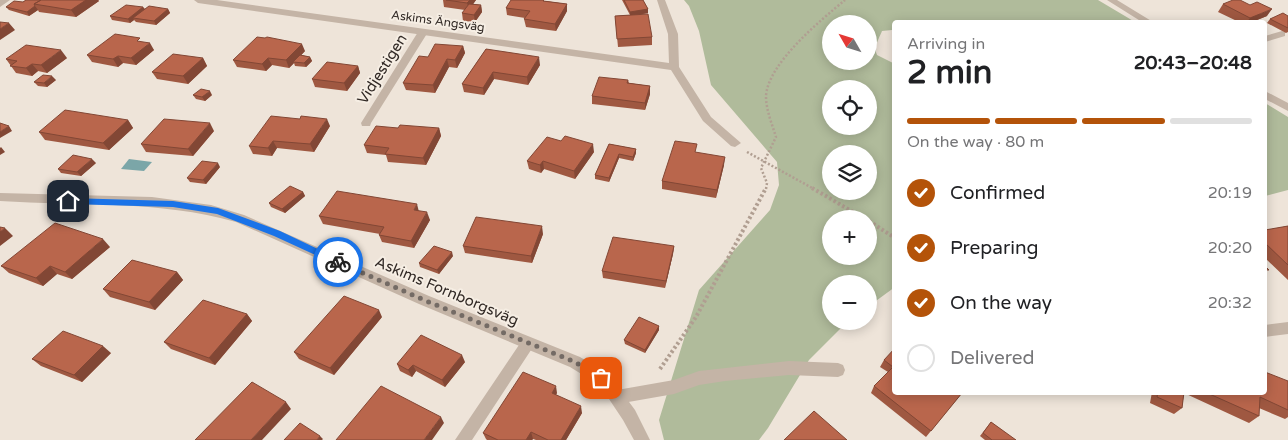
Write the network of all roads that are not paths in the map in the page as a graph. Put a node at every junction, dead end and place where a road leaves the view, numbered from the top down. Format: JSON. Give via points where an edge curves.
{"nodes":[{"id":1,"x":6,"y":0,"type":"edge"},
{"id":2,"x":198,"y":0,"type":"edge"},
{"id":3,"x":661,"y":0,"type":"edge"},
{"id":4,"x":1111,"y":0,"type":"edge"},
{"id":5,"x":0,"y":4,"type":"edge"},
{"id":6,"x":1145,"y":20,"type":"edge"},
{"id":7,"x":423,"y":32,"type":"junction"},
{"id":8,"x":1282,"y":34,"type":"dead end"},
{"id":9,"x":1267,"y":38,"type":"edge"},
{"id":10,"x":674,"y":67,"type":"junction"},
{"id":11,"x":1267,"y":95,"type":"edge"},
{"id":12,"x":1288,"y":108,"type":"edge"},
{"id":13,"x":366,"y":123,"type":"dead end"},
{"id":14,"x":735,"y":142,"type":"dead end"},
{"id":15,"x":0,"y":197,"type":"edge"},
{"id":16,"x":1288,"y":328,"type":"edge"},
{"id":17,"x":1267,"y":331,"type":"edge"},
{"id":18,"x":528,"y":343,"type":"junction"},
{"id":19,"x":838,"y":370,"type":"dead end"},
{"id":20,"x":617,"y":398,"type":"junction"},
{"id":21,"x":463,"y":440,"type":"edge"},
{"id":22,"x":642,"y":440,"type":"edge"}],
"edges":[{"from":1,"to":5,"type":"street"},
{"from":2,"to":7,"type":"street","name":"Askims Ängsväg"},
{"from":3,"to":10,"type":"street","via":[[674,34]]},
{"from":4,"to":6,"type":"street"},
{"from":7,"to":10,"type":"street","name":"Askims Ängsväg"},
{"from":7,"to":13,"type":"street","name":"Vidjestigen"},
{"from":8,"to":9,"type":"street"},
{"from":10,"to":14,"type":"street","via":[[708,118]]},
{"from":11,"to":12,"type":"street"},
{"from":15,"to":18,"type":"street","name":"Askims Fornborgsväg","via":[[173,204],[218,211]]},
{"from":16,"to":17,"type":"street"},
{"from":18,"to":20,"type":"street","name":"Askims Fornborgsväg","via":[[590,370]]},
{"from":18,"to":21,"type":"street"},
{"from":19,"to":20,"type":"street","via":[[789,368],[752,371],[699,378],[674,387]]},
{"from":20,"to":22,"type":"street","name":"Askims Fornborgsväg"}]}
